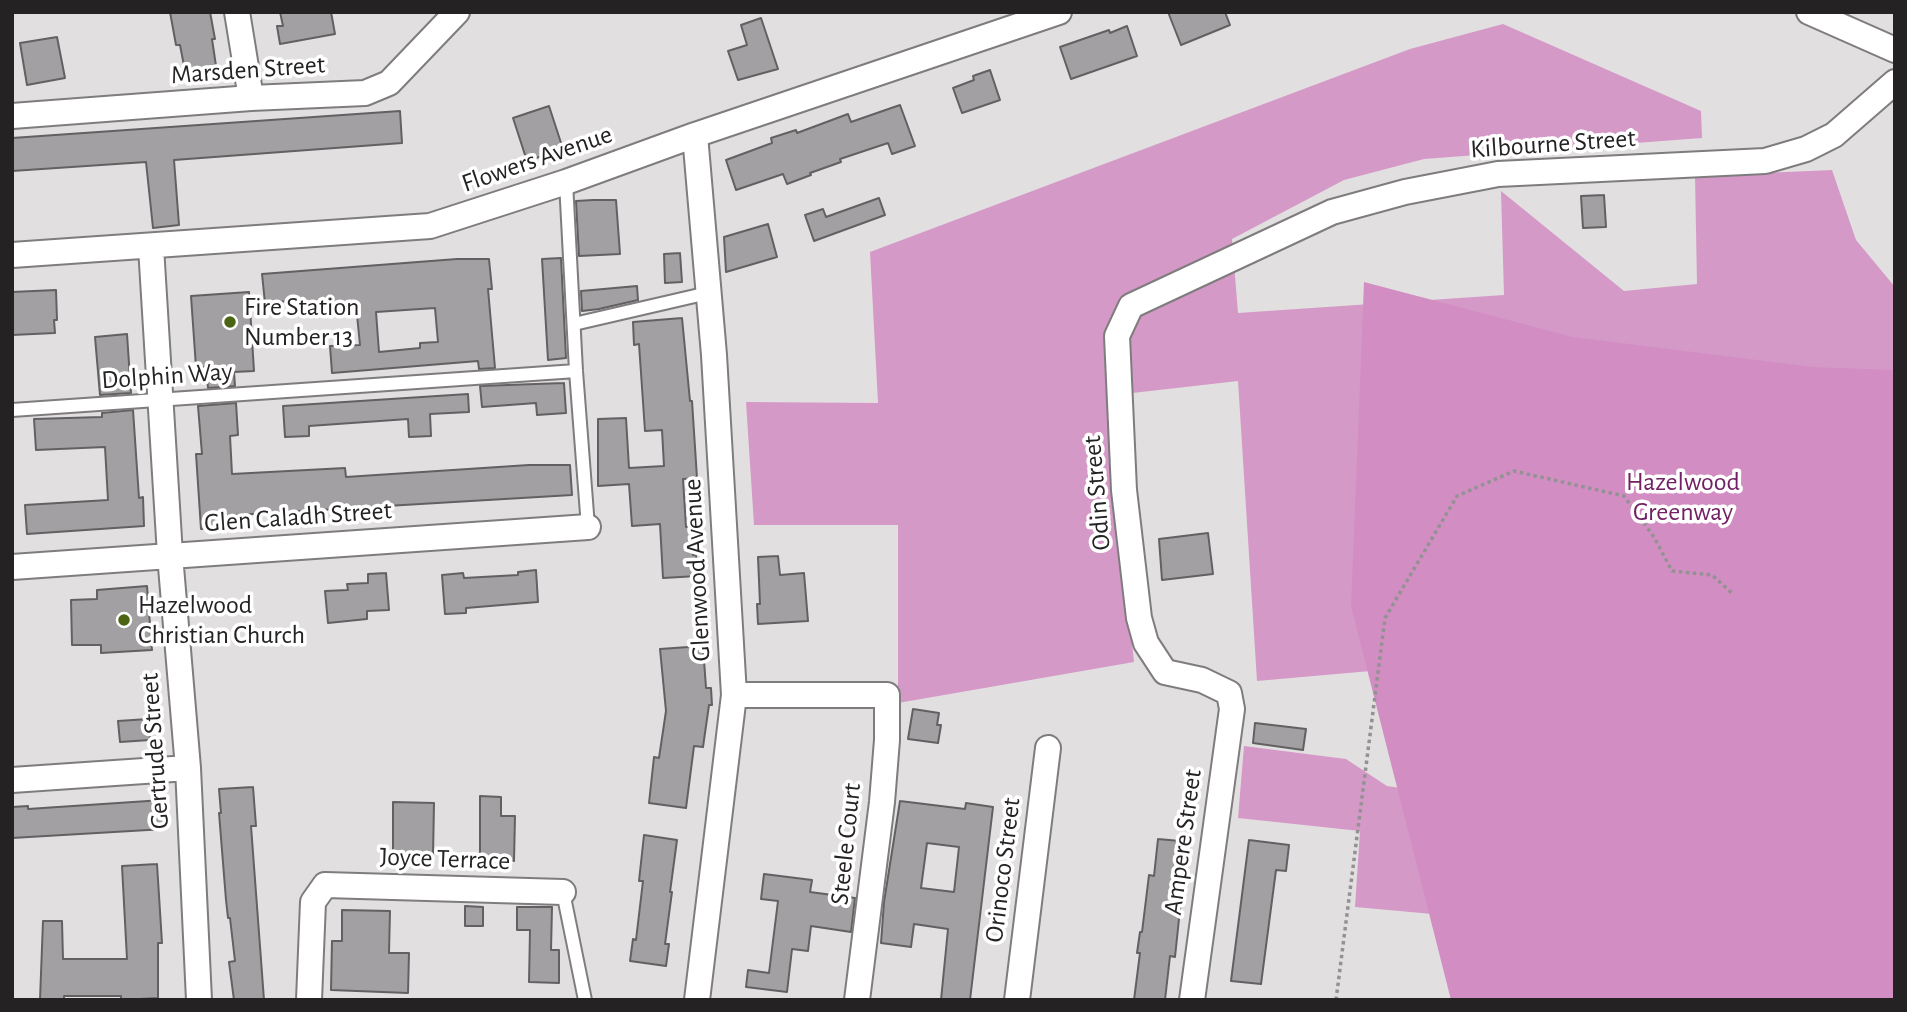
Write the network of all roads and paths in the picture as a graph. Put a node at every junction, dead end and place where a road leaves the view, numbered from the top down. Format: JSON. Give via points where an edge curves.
{"nodes":[{"id":1,"x":237,"y":12,"type":"edge"},
{"id":2,"x":457,"y":12,"type":"edge"},
{"id":3,"x":1059,"y":12,"type":"edge"},
{"id":4,"x":1810,"y":12,"type":"edge"},
{"id":5,"x":1895,"y":50,"type":"edge"},
{"id":6,"x":1895,"y":82,"type":"edge"},
{"id":7,"x":251,"y":98,"type":"junction"},
{"id":8,"x":12,"y":116,"type":"edge"},
{"id":9,"x":695,"y":135,"type":"junction"},
{"id":10,"x":566,"y":182,"type":"junction"},
{"id":11,"x":151,"y":247,"type":"junction"},
{"id":12,"x":12,"y":256,"type":"edge"},
{"id":13,"x":708,"y":293,"type":"junction"},
{"id":14,"x":1131,"y":306,"type":"joint"},
{"id":15,"x":574,"y":324,"type":"junction"},
{"id":16,"x":576,"y":371,"type":"junction"},
{"id":17,"x":161,"y":399,"type":"junction"},
{"id":18,"x":12,"y":410,"type":"edge"},
{"id":19,"x":588,"y":527,"type":"joint"},
{"id":20,"x":170,"y":555,"type":"junction"},
{"id":21,"x":12,"y":567,"type":"edge"},
{"id":22,"x":1734,"y":595,"type":"dead end"},
{"id":23,"x":1229,"y":693,"type":"joint"},
{"id":24,"x":734,"y":695,"type":"junction"},
{"id":25,"x":1048,"y":748,"type":"dead end"},
{"id":26,"x":188,"y":768,"type":"junction"},
{"id":27,"x":12,"y":779,"type":"edge"},
{"id":28,"x":563,"y":892,"type":"joint"},
{"id":29,"x":200,"y":1000,"type":"edge"},
{"id":30,"x":309,"y":1000,"type":"edge"},
{"id":31,"x":585,"y":1000,"type":"edge"},
{"id":32,"x":697,"y":1000,"type":"edge"},
{"id":33,"x":858,"y":1000,"type":"edge"},
{"id":34,"x":1017,"y":1000,"type":"edge"},
{"id":35,"x":1192,"y":1000,"type":"edge"},
{"id":36,"x":1336,"y":1000,"type":"edge"}],
"edges":[{"from":1,"to":7,"type":"street"},
{"from":2,"to":7,"type":"street","name":"Marsden Street","via":[[389,83],[365,93]]},
{"from":3,"to":9,"type":"street","name":"Flowers Avenue"},
{"from":4,"to":5,"type":"street"},
{"from":6,"to":14,"type":"street","name":"Kilbourne Street","via":[[1833,135],[1765,162],[1498,174],[1405,192],[1332,212]]},
{"from":7,"to":8,"type":"street","name":"Marsden Street"},
{"from":9,"to":10,"type":"street","name":"Flowers Avenue"},
{"from":9,"to":13,"type":"street","name":"Glenwood Avenue"},
{"from":10,"to":11,"type":"street","name":"Flowers Avenue","via":[[430,226]]},
{"from":10,"to":15,"type":"lane"},
{"from":11,"to":12,"type":"street","name":"Flowers Avenue"},
{"from":11,"to":17,"type":"street","name":"Gertrude Street"},
{"from":13,"to":15,"type":"lane"},
{"from":13,"to":24,"type":"street","name":"Glenwood Avenue"},
{"from":14,"to":23,"type":"street","name":"Odin Street","via":[[1116,336],[1124,491],[1139,618],[1146,643],[1165,672],[1202,680]]},
{"from":15,"to":16,"type":"lane"},
{"from":16,"to":17,"type":"lane","name":"Dolphin Way"},
{"from":16,"to":19,"type":"lane"},
{"from":17,"to":18,"type":"lane","name":"Dolphin Way"},
{"from":17,"to":20,"type":"street","name":"Gertrude Street"},
{"from":19,"to":20,"type":"street","name":"Glen Caladh Street"},
{"from":20,"to":21,"type":"street","name":"Glen Caladh Street"},
{"from":20,"to":26,"type":"street","name":"Gertrude Street"},
{"from":22,"to":36,"type":"path","via":[[1712,575],[1672,570],[1623,496],[1514,471],[1457,496],[1385,618]]},
{"from":23,"to":35,"type":"street","name":"Ampere Street","via":[[1231,709]]},
{"from":24,"to":32,"type":"street","name":"Glenwood Avenue"},
{"from":24,"to":33,"type":"street","name":"Steele Court","via":[[887,695],[883,789]]},
{"from":25,"to":34,"type":"street","name":"Orinoco Street"},
{"from":26,"to":27,"type":"street"},
{"from":26,"to":29,"type":"street","name":"Gertrude Street"},
{"from":28,"to":30,"type":"street","name":"Joyce Terrace","via":[[324,885],[313,902]]},
{"from":28,"to":31,"type":"lane"}]}
